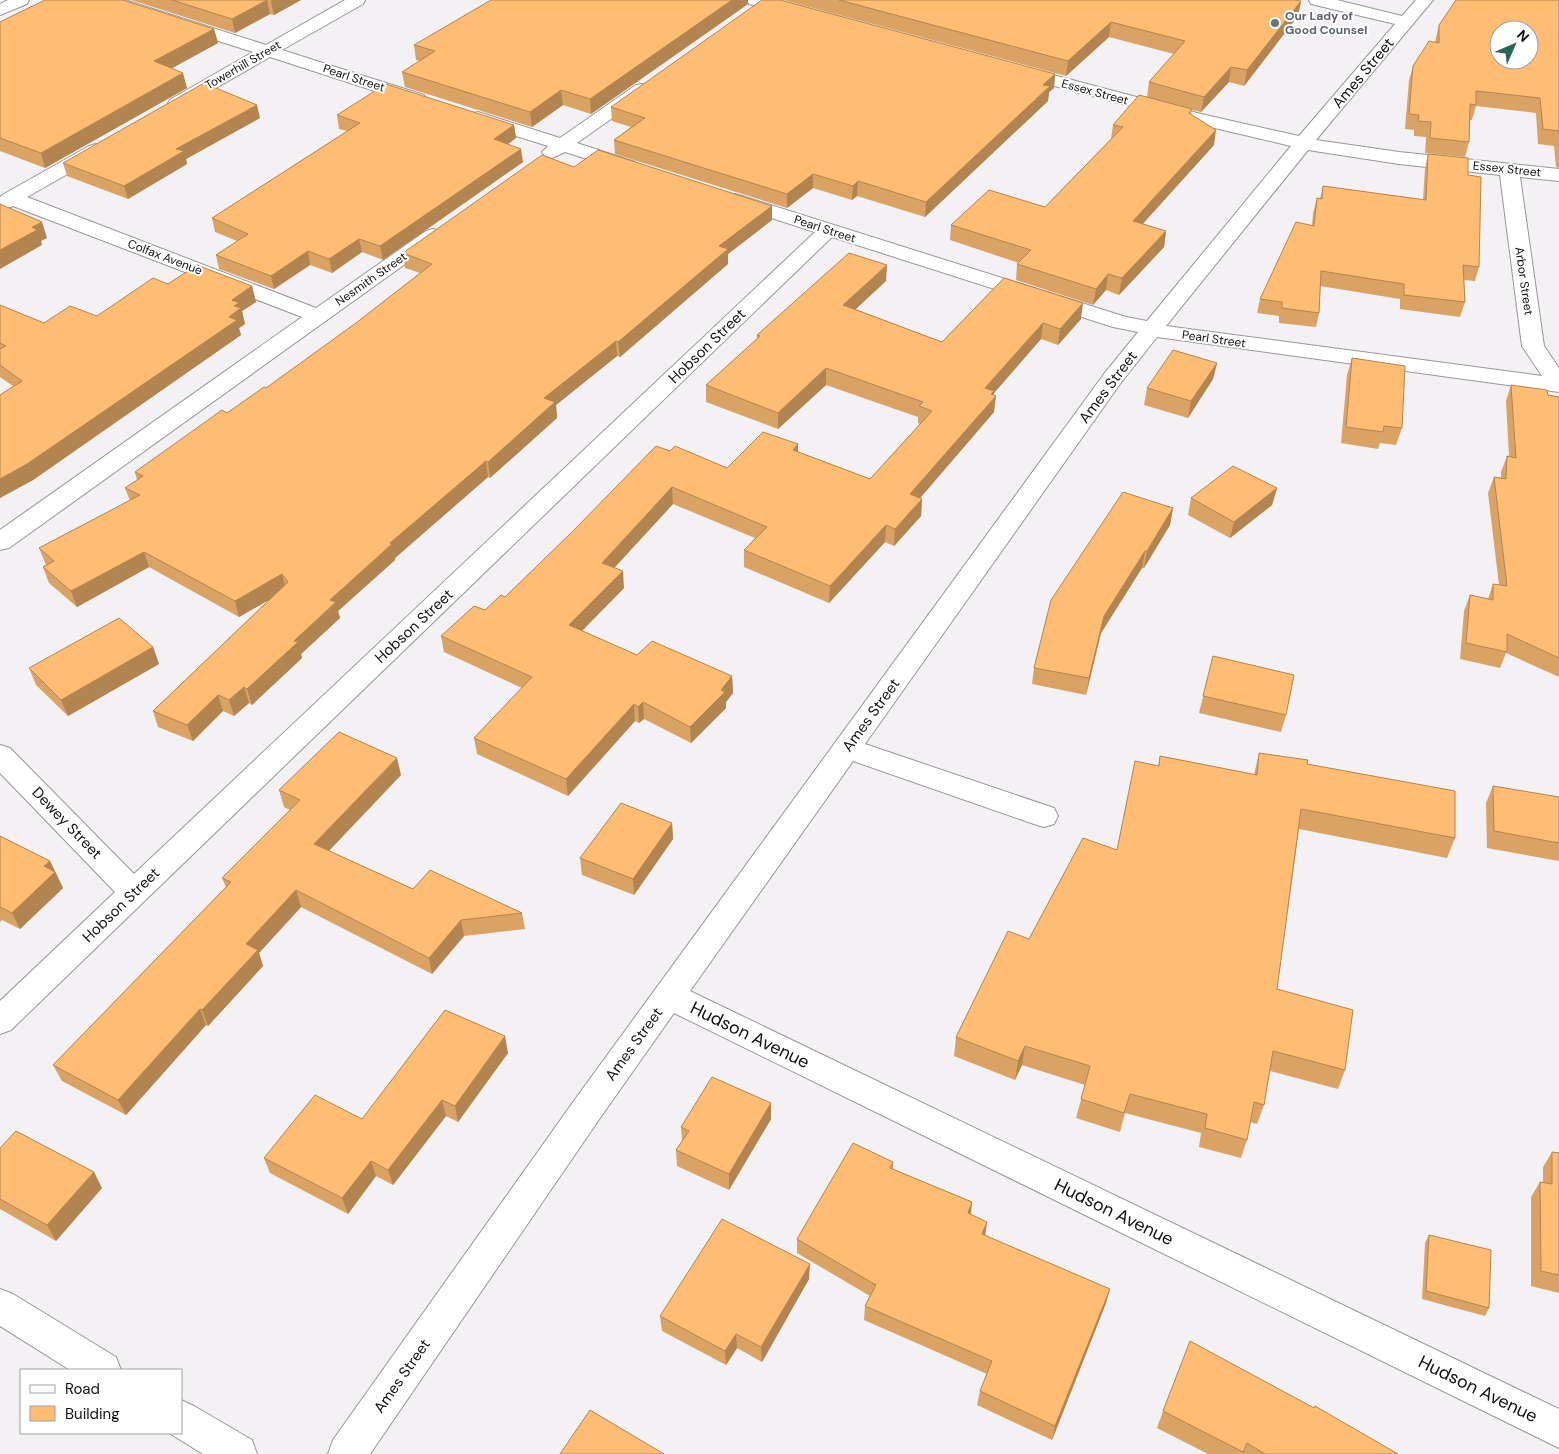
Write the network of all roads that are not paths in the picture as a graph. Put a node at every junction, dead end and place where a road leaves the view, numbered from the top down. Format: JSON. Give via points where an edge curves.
{"nodes":[{"id":1,"x":20,"y":0,"type":"edge"},
{"id":2,"x":108,"y":0,"type":"edge"},
{"id":3,"x":357,"y":0,"type":"edge"},
{"id":4,"x":1425,"y":0,"type":"edge"},
{"id":5,"x":1323,"y":1,"type":"edge"},
{"id":6,"x":759,"y":4,"type":"edge"},
{"id":7,"x":0,"y":10,"type":"edge"},
{"id":8,"x":812,"y":16,"type":"edge"},
{"id":9,"x":1406,"y":22,"type":"junction"},
{"id":10,"x":268,"y":51,"type":"junction"},
{"id":11,"x":1004,"y":67,"type":"edge"},
{"id":12,"x":659,"y":76,"type":"edge"},
{"id":13,"x":439,"y":105,"type":"edge"},
{"id":14,"x":166,"y":110,"type":"edge"},
{"id":15,"x":458,"y":111,"type":"edge"},
{"id":16,"x":114,"y":139,"type":"edge"},
{"id":17,"x":1303,"y":143,"type":"junction"},
{"id":18,"x":562,"y":145,"type":"junction"},
{"id":19,"x":538,"y":162,"type":"edge"},
{"id":20,"x":1509,"y":169,"type":"junction"},
{"id":21,"x":648,"y":172,"type":"edge"},
{"id":22,"x":1559,"y":175,"type":"edge"},
{"id":23,"x":714,"y":194,"type":"edge"},
{"id":24,"x":6,"y":202,"type":"edge"},
{"id":25,"x":450,"y":224,"type":"edge"},
{"id":26,"x":828,"y":230,"type":"junction"},
{"id":27,"x":318,"y":316,"type":"junction"},
{"id":28,"x":1152,"y":329,"type":"junction"},
{"id":29,"x":1559,"y":384,"type":"edge"},
{"id":30,"x":0,"y":542,"type":"edge"},
{"id":31,"x":847,"y":748,"type":"junction"},
{"id":32,"x":0,"y":755,"type":"edge"},
{"id":33,"x":1044,"y":816,"type":"dead end"},
{"id":34,"x":133,"y":892,"type":"junction"},
{"id":35,"x":669,"y":996,"type":"junction"},
{"id":36,"x":0,"y":1021,"type":"edge"},
{"id":37,"x":0,"y":1306,"type":"edge"},
{"id":38,"x":101,"y":1369,"type":"edge"},
{"id":39,"x":182,"y":1420,"type":"edge"},
{"id":40,"x":1559,"y":1429,"type":"edge"},
{"id":41,"x":238,"y":1454,"type":"edge"},
{"id":42,"x":347,"y":1454,"type":"edge"}],
"edges":[{"from":1,"to":7,"type":"street"},
{"from":2,"to":10,"type":"street","name":"Pearl Street"},
{"from":3,"to":10,"type":"street","name":"Towerhill Street"},
{"from":4,"to":9,"type":"street","name":"Ames Street"},
{"from":5,"to":9,"type":"street"},
{"from":6,"to":8,"type":"street"},
{"from":9,"to":17,"type":"street","name":"Ames Street"},
{"from":10,"to":13,"type":"street","name":"Pearl Street"},
{"from":10,"to":14,"type":"street","name":"Towerhill Street"},
{"from":11,"to":17,"type":"street","name":"Essex Street","via":[[1205,121]]},
{"from":12,"to":18,"type":"street"},
{"from":15,"to":18,"type":"street"},
{"from":16,"to":24,"type":"street"},
{"from":17,"to":20,"type":"street","name":"Essex Street","via":[[1373,155]]},
{"from":17,"to":28,"type":"street","name":"Ames Street"},
{"from":18,"to":19,"type":"street"},
{"from":18,"to":21,"type":"street"},
{"from":20,"to":22,"type":"street","name":"Essex Street"},
{"from":20,"to":29,"type":"street","name":"Arbor Street","via":[[1533,346]]},
{"from":23,"to":26,"type":"street","name":"Pearl Street"},
{"from":24,"to":27,"type":"street","name":"Colfax Avenue"},
{"from":25,"to":27,"type":"street","name":"Nesmith Street"},
{"from":26,"to":28,"type":"street","name":"Pearl Street"},
{"from":26,"to":34,"type":"street","name":"Hobson Street"},
{"from":27,"to":30,"type":"street","name":"Nesmith Street"},
{"from":28,"to":29,"type":"street","name":"Pearl Street"},
{"from":28,"to":31,"type":"street","name":"Ames Street","via":[[1112,379]]},
{"from":31,"to":33,"type":"street"},
{"from":31,"to":35,"type":"street","name":"Ames Street"},
{"from":32,"to":34,"type":"street","name":"Dewey Street"},
{"from":34,"to":36,"type":"street","name":"Hobson Street"},
{"from":35,"to":40,"type":"street","name":"Hudson Avenue"},
{"from":35,"to":42,"type":"street","name":"Ames Street"},
{"from":37,"to":38,"type":"street"},
{"from":39,"to":41,"type":"street"}]}
